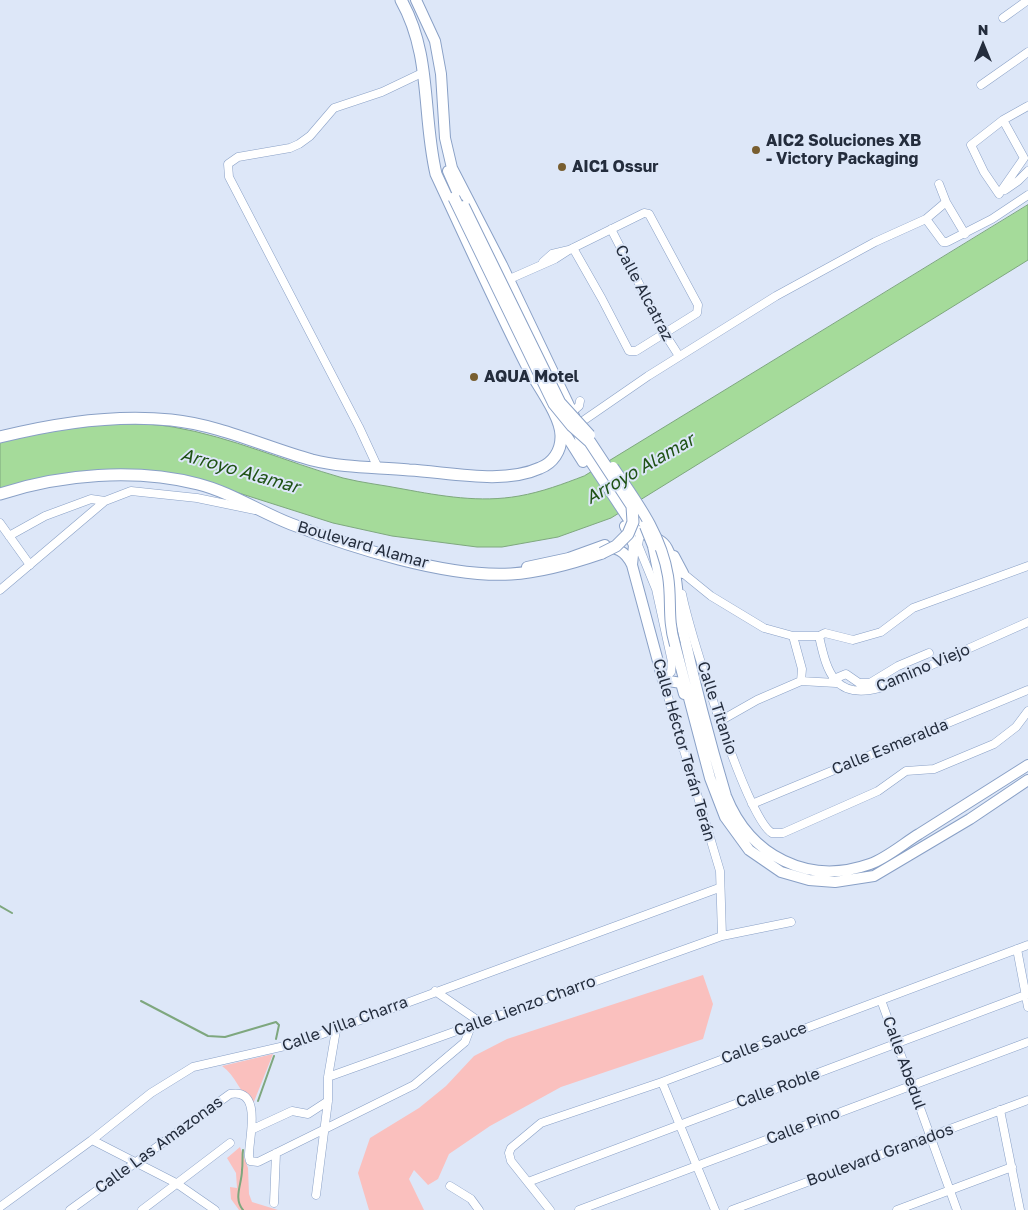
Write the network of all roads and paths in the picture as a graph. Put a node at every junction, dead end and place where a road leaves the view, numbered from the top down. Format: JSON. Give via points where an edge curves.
{"nodes":[{"id":1,"x":401,"y":0,"type":"edge"},
{"id":2,"x":407,"y":0,"type":"edge"},
{"id":3,"x":412,"y":0,"type":"edge"},
{"id":4,"x":416,"y":0,"type":"edge"},
{"id":5,"x":1028,"y":0,"type":"edge"},
{"id":6,"x":1002,"y":18,"type":"dead end"},
{"id":7,"x":1028,"y":52,"type":"edge"},
{"id":8,"x":424,"y":72,"type":"junction"},
{"id":9,"x":981,"y":85,"type":"dead end"},
{"id":10,"x":1028,"y":106,"type":"edge"},
{"id":11,"x":1003,"y":120,"type":"junction"},
{"id":12,"x":1028,"y":171,"type":"edge"},
{"id":13,"x":939,"y":184,"type":"dead end"},
{"id":14,"x":999,"y":194,"type":"junction"},
{"id":15,"x":1028,"y":195,"type":"edge"},
{"id":16,"x":456,"y":197,"type":"junction"},
{"id":17,"x":946,"y":202,"type":"junction"},
{"id":18,"x":926,"y":219,"type":"junction"},
{"id":19,"x":610,"y":229,"type":"junction"},
{"id":20,"x":965,"y":234,"type":"junction"},
{"id":21,"x":571,"y":249,"type":"junction"},
{"id":22,"x":509,"y":279,"type":"junction"},
{"id":23,"x":490,"y":288,"type":"junction"},
{"id":24,"x":665,"y":334,"type":"junction"},
{"id":25,"x":679,"y":356,"type":"junction"},
{"id":26,"x":580,"y":402,"type":"dead end"},
{"id":27,"x":574,"y":418,"type":"junction"},
{"id":28,"x":561,"y":428,"type":"junction"},
{"id":29,"x":0,"y":437,"type":"edge"},
{"id":30,"x":589,"y":464,"type":"junction"},
{"id":31,"x":378,"y":468,"type":"junction"},
{"id":32,"x":0,"y":494,"type":"edge"},
{"id":33,"x":105,"y":501,"type":"junction"},
{"id":34,"x":264,"y":512,"type":"junction"},
{"id":35,"x":627,"y":517,"type":"junction"},
{"id":36,"x":0,"y":523,"type":"edge"},
{"id":37,"x":9,"y":536,"type":"junction"},
{"id":38,"x":636,"y":541,"type":"junction"},
{"id":39,"x":601,"y":550,"type":"junction"},
{"id":40,"x":673,"y":564,"type":"junction"},
{"id":41,"x":30,"y":565,"type":"junction"},
{"id":42,"x":632,"y":565,"type":"junction"},
{"id":43,"x":1028,"y":566,"type":"edge"},
{"id":44,"x":682,"y":573,"type":"junction"},
{"id":45,"x":0,"y":590,"type":"edge"},
{"id":46,"x":1028,"y":622,"type":"edge"},
{"id":47,"x":682,"y":623,"type":"junction"},
{"id":48,"x":793,"y":636,"type":"junction"},
{"id":49,"x":819,"y":636,"type":"junction"},
{"id":50,"x":929,"y":653,"type":"dead end"},
{"id":51,"x":663,"y":680,"type":"junction"},
{"id":52,"x":801,"y":680,"type":"junction"},
{"id":53,"x":835,"y":681,"type":"junction"},
{"id":54,"x":1028,"y":690,"type":"edge"},
{"id":55,"x":1028,"y":711,"type":"edge"},
{"id":56,"x":720,"y":720,"type":"junction"},
{"id":57,"x":697,"y":725,"type":"junction"},
{"id":58,"x":1028,"y":765,"type":"edge"},
{"id":59,"x":1028,"y":780,"type":"edge"},
{"id":60,"x":752,"y":804,"type":"junction"},
{"id":61,"x":719,"y":888,"type":"junction"},
{"id":62,"x":792,"y":922,"type":"dead end"},
{"id":63,"x":722,"y":936,"type":"junction"},
{"id":64,"x":1028,"y":945,"type":"edge"},
{"id":65,"x":1017,"y":949,"type":"junction"},
{"id":66,"x":435,"y":991,"type":"junction"},
{"id":67,"x":1027,"y":995,"type":"edge"},
{"id":68,"x":881,"y":1000,"type":"junction"},
{"id":69,"x":1028,"y":1007,"type":"edge"},
{"id":70,"x":480,"y":1022,"type":"junction"},
{"id":71,"x":471,"y":1026,"type":"junction"},
{"id":72,"x":336,"y":1030,"type":"junction"},
{"id":73,"x":1028,"y":1042,"type":"edge"},
{"id":74,"x":897,"y":1043,"type":"junction"},
{"id":75,"x":328,"y":1077,"type":"junction"},
{"id":76,"x":662,"y":1082,"type":"junction"},
{"id":77,"x":912,"y":1085,"type":"junction"},
{"id":78,"x":1028,"y":1100,"type":"edge"},
{"id":79,"x":328,"y":1101,"type":"junction"},
{"id":80,"x":1000,"y":1110,"type":"junction"},
{"id":81,"x":679,"y":1125,"type":"junction"},
{"id":82,"x":253,"y":1129,"type":"junction"},
{"id":83,"x":323,"y":1130,"type":"junction"},
{"id":84,"x":931,"y":1136,"type":"junction"},
{"id":85,"x":92,"y":1140,"type":"junction"},
{"id":86,"x":230,"y":1143,"type":"dead end"},
{"id":87,"x":276,"y":1153,"type":"junction"},
{"id":88,"x":134,"y":1162,"type":"junction"},
{"id":89,"x":696,"y":1166,"type":"junction"},
{"id":90,"x":1012,"y":1167,"type":"junction"},
{"id":91,"x":528,"y":1182,"type":"junction"},
{"id":92,"x":176,"y":1183,"type":"junction"},
{"id":93,"x":450,"y":1186,"type":"dead end"},
{"id":94,"x":950,"y":1190,"type":"junction"},
{"id":95,"x":316,"y":1195,"type":"dead end"},
{"id":96,"x":274,"y":1203,"type":"dead end"},
{"id":97,"x":0,"y":1207,"type":"edge"},
{"id":98,"x":146,"y":1209,"type":"edge"},
{"id":99,"x":70,"y":1210,"type":"edge"},
{"id":100,"x":215,"y":1210,"type":"edge"},
{"id":101,"x":479,"y":1210,"type":"edge"},
{"id":102,"x":550,"y":1210,"type":"edge"},
{"id":103,"x":579,"y":1210,"type":"edge"},
{"id":104,"x":715,"y":1210,"type":"edge"},
{"id":105,"x":732,"y":1210,"type":"edge"},
{"id":106,"x":897,"y":1210,"type":"edge"},
{"id":107,"x":958,"y":1210,"type":"edge"},
{"id":108,"x":1020,"y":1210,"type":"edge"}],
"edges":[{"from":1,"to":8,"type":"highway","via":[[417,33]]},
{"from":2,"to":16,"type":"highway","via":[[423,34],[430,72],[436,149],[444,177]]},
{"from":3,"to":16,"type":"main road","via":[[431,46],[440,140]]},
{"from":4,"to":22,"type":"main road","via":[[436,41],[445,138],[452,168]]},
{"from":5,"to":6,"type":"street"},
{"from":7,"to":9,"type":"street"},
{"from":8,"to":23,"type":"highway","via":[[429,145],[436,174]]},
{"from":8,"to":31,"type":"street","via":[[382,92],[334,108],[299,144],[238,157],[228,164],[229,177]]},
{"from":10,"to":11,"type":"street"},
{"from":11,"to":14,"type":"street","via":[[1024,155],[1024,161]]},
{"from":11,"to":14,"type":"street","via":[[971,143],[970,149]]},
{"from":12,"to":14,"type":"street"},
{"from":13,"to":17,"type":"street"},
{"from":15,"to":20,"type":"street"},
{"from":16,"to":35,"type":"highway","bridge":true,"via":[[554,404],[590,442]]},
{"from":16,"to":57,"type":"main road","bridge":true,"via":[[490,256],[560,402],[595,440],[654,529],[667,571],[669,620]]},
{"from":17,"to":18,"type":"street"},
{"from":17,"to":20,"type":"street"},
{"from":18,"to":20,"type":"street","via":[[943,242]]},
{"from":18,"to":25,"type":"street","via":[[874,242],[776,296]]},
{"from":19,"to":21,"type":"street"},
{"from":19,"to":24,"type":"street","name":"Calle Alcatraz"},
{"from":19,"to":24,"type":"street","via":[[644,213],[649,214],[699,308],[697,313]]},
{"from":21,"to":22,"type":"street"},
{"from":21,"to":24,"type":"street","via":[[629,351],[633,352]]},
{"from":22,"to":23,"type":"street"},
{"from":22,"to":27,"type":"main road"},
{"from":23,"to":28,"type":"highway"},
{"from":24,"to":25,"type":"street","name":"Calle Alcatraz"},
{"from":25,"to":27,"type":"street","via":[[587,417]]},
{"from":26,"to":27,"type":"street"},
{"from":27,"to":30,"type":"main road"},
{"from":28,"to":30,"type":"main road"},
{"from":28,"to":31,"type":"highway","via":[[559,450],[552,461],[538,470],[525,473],[473,476]]},
{"from":29,"to":31,"type":"highway","via":[[69,422],[172,420],[205,426],[312,460]]},
{"from":30,"to":35,"type":"main road"},
{"from":32,"to":34,"type":"highway","name":"Boulevard Alamar","via":[[40,483],[72,479],[157,477],[212,488]]},
{"from":33,"to":34,"type":"street","via":[[122,492],[138,490]]},
{"from":33,"to":37,"type":"street","via":[[91,499],[45,516]]},
{"from":33,"to":41,"type":"street"},
{"from":34,"to":39,"type":"highway","name":"Boulevard Alamar","via":[[333,539],[436,566],[483,574],[544,570]]},
{"from":35,"to":38,"type":"main road"},
{"from":35,"to":39,"type":"main road","via":[[617,539]]},
{"from":35,"to":39,"type":"highway","name":"Boulevard Alamar","bridge":true,"via":[[633,522],[628,534],[616,546]]},
{"from":35,"to":47,"type":"main road","bridge":true,"via":[[647,531],[664,600]]},
{"from":36,"to":37,"type":"street"},
{"from":37,"to":41,"type":"street"},
{"from":38,"to":40,"type":"main road","via":[[663,542]]},
{"from":38,"to":42,"type":"main road","name":"Calle Héctor Terán Terán"},
{"from":38,"to":44,"type":"main road","via":[[651,533],[665,540]]},
{"from":38,"to":51,"type":"street","via":[[656,589],[672,662],[671,672]]},
{"from":39,"to":42,"type":"main road","via":[[611,547],[622,551]]},
{"from":40,"to":44,"type":"street"},
{"from":40,"to":47,"type":"main road"},
{"from":41,"to":45,"type":"street"},
{"from":42,"to":51,"type":"main road","name":"Calle Héctor Terán Terán"},
{"from":43,"to":49,"type":"street","via":[[913,608],[880,632],[853,640],[825,634]]},
{"from":44,"to":48,"type":"street","via":[[711,596],[764,628]]},
{"from":44,"to":56,"type":"street","name":"Calle Titanio","via":[[680,587],[684,607]]},
{"from":46,"to":53,"type":"street","name":"Camino Viejo","via":[[867,692],[854,691]]},
{"from":47,"to":58,"type":"main road","via":[[704,720],[734,816],[744,832],[759,845],[793,866],[840,871],[872,864]]},
{"from":48,"to":49,"type":"street"},
{"from":48,"to":52,"type":"street","via":[[802,669]]},
{"from":49,"to":53,"type":"street"},
{"from":50,"to":53,"type":"street","via":[[870,683],[859,683],[846,674]]},
{"from":51,"to":57,"type":"main road","via":[[682,684],[692,720]]},
{"from":51,"to":61,"type":"street","name":"Calle Héctor Terán Terán","via":[[720,871]]},
{"from":52,"to":53,"type":"street"},
{"from":52,"to":56,"type":"street"},
{"from":54,"to":60,"type":"street","name":"Calle Esmeralda"},
{"from":55,"to":60,"type":"street","name":"Calle Titanio","via":[[1016,727],[994,744],[934,769],[906,771],[878,791],[784,833],[768,831]]},
{"from":56,"to":60,"type":"street","name":"Calle Titanio"},
{"from":57,"to":59,"type":"main road","via":[[710,778],[725,817],[749,850],[781,872],[809,880],[835,882],[874,876]]},
{"from":61,"to":63,"type":"street","name":"Calle Héctor Terán Terán"},
{"from":61,"to":66,"type":"street","name":"Calle Villa Charra"},
{"from":62,"to":63,"type":"street","name":"Calle Lienzo Charro"},
{"from":63,"to":70,"type":"street","name":"Calle Lienzo Charro"},
{"from":64,"to":65,"type":"street","name":"Calle Sauce"},
{"from":65,"to":67,"type":"street"},
{"from":65,"to":68,"type":"street","name":"Calle Sauce"},
{"from":66,"to":70,"type":"street"},
{"from":66,"to":72,"type":"street","name":"Calle Villa Charra"},
{"from":67,"to":69,"type":"street"},
{"from":67,"to":74,"type":"street","name":"Calle Roble"},
{"from":68,"to":74,"type":"street","name":"Calle Abedul"},
{"from":68,"to":76,"type":"street","name":"Calle Sauce"},
{"from":70,"to":71,"type":"street","name":"Calle Lienzo Charro"},
{"from":71,"to":75,"type":"street","name":"Calle Lienzo Charro"},
{"from":71,"to":83,"type":"street","via":[[465,1042],[424,1078]]},
{"from":72,"to":75,"type":"street"},
{"from":72,"to":85,"type":"street","name":"Calle Villa Charra","via":[[283,1048],[193,1067],[151,1093]]},
{"from":73,"to":77,"type":"street","name":"Calle Pino"},
{"from":74,"to":77,"type":"street","name":"Calle Abedul"},
{"from":74,"to":81,"type":"street","name":"Calle Roble"},
{"from":75,"to":79,"type":"street"},
{"from":76,"to":81,"type":"street"},
{"from":76,"to":91,"type":"street","name":"Calle Sauce","via":[[541,1124],[509,1153],[511,1161]]},
{"from":77,"to":84,"type":"street","name":"Calle Abedul"},
{"from":77,"to":89,"type":"street","name":"Calle Pino"},
{"from":78,"to":80,"type":"street","name":"Boulevard Granados"},
{"from":79,"to":82,"type":"street","via":[[308,1114],[292,1111]]},
{"from":79,"to":83,"type":"street"},
{"from":80,"to":84,"type":"street","name":"Boulevard Granados"},
{"from":80,"to":90,"type":"street"},
{"from":81,"to":89,"type":"street"},
{"from":81,"to":91,"type":"street","name":"Calle Roble"},
{"from":82,"to":87,"type":"street","name":"Calle Las Amazonas","via":[[248,1152],[250,1161],[258,1162]]},
{"from":82,"to":88,"type":"street","name":"Calle Las Amazonas","via":[[246,1097],[230,1094]]},
{"from":83,"to":87,"type":"street"},
{"from":83,"to":95,"type":"street"},
{"from":84,"to":94,"type":"street","name":"Calle Abedul"},
{"from":84,"to":105,"type":"street","name":"Boulevard Granados"},
{"from":85,"to":88,"type":"street"},
{"from":85,"to":97,"type":"street","name":"Calle Villa Charra"},
{"from":86,"to":92,"type":"street"},
{"from":87,"to":96,"type":"street"},
{"from":88,"to":92,"type":"street"},
{"from":88,"to":99,"type":"street","name":"Calle Las Amazonas"},
{"from":89,"to":103,"type":"street","name":"Calle Pino"},
{"from":89,"to":104,"type":"street"},
{"from":90,"to":94,"type":"street"},
{"from":90,"to":108,"type":"street"},
{"from":91,"to":102,"type":"street"},
{"from":92,"to":98,"type":"street"},
{"from":92,"to":100,"type":"street"},
{"from":93,"to":101,"type":"street","via":[[471,1199]]},
{"from":94,"to":106,"type":"street"},
{"from":94,"to":107,"type":"street","name":"Calle Abedul"}]}
